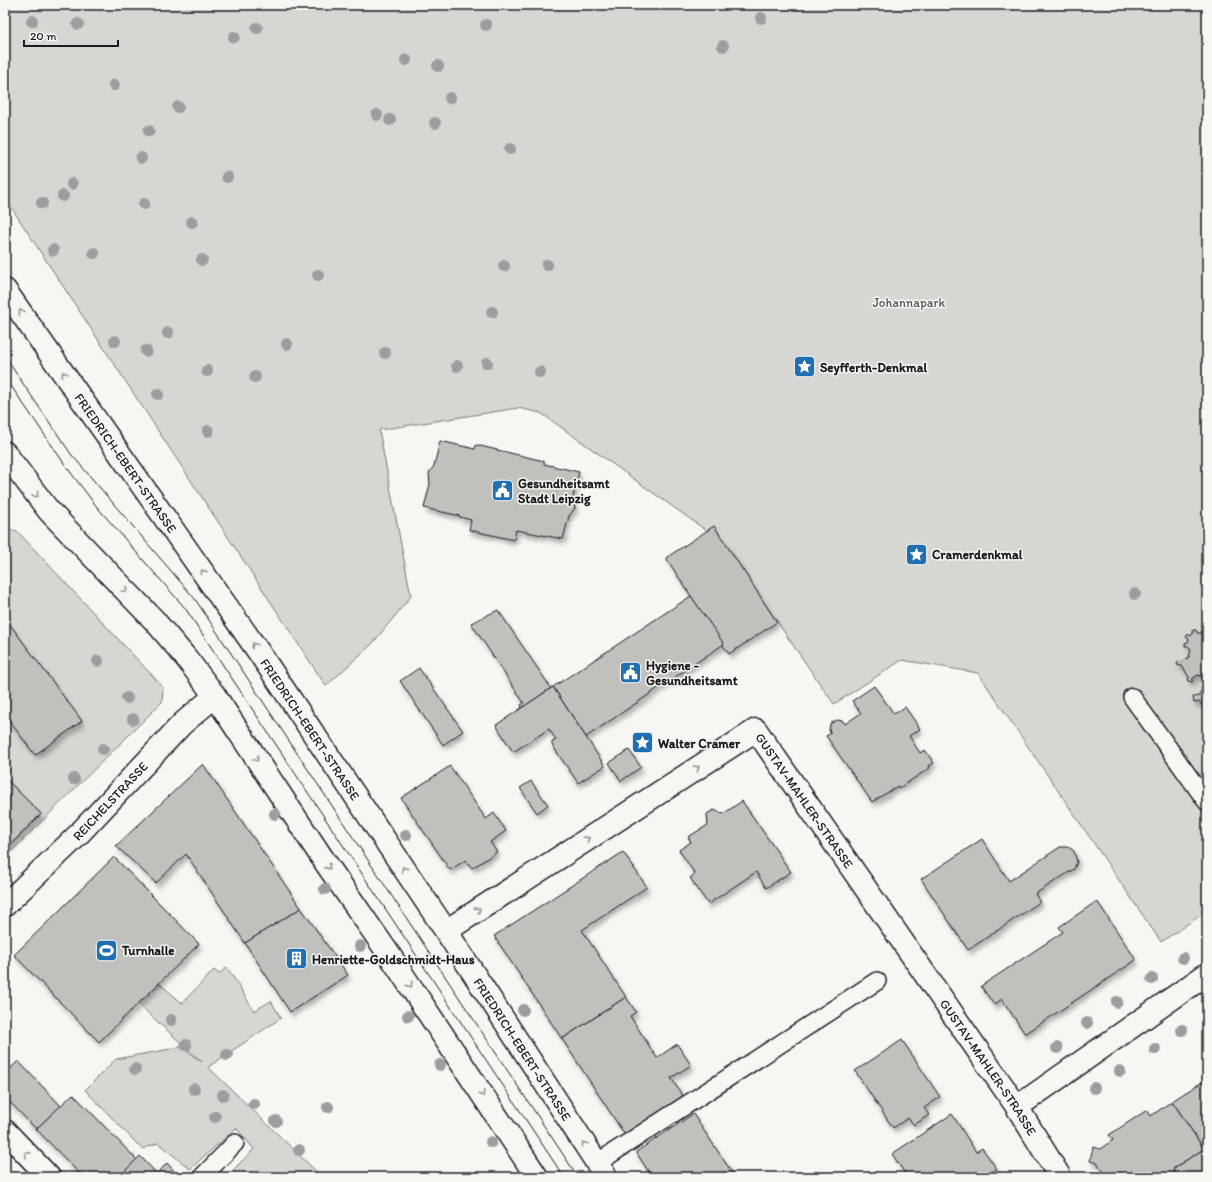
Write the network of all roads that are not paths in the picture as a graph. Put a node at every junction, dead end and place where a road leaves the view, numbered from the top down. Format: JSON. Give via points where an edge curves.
{"nodes":[{"id":1,"x":5,"y":290,"type":"edge"},
{"id":2,"x":9,"y":466,"type":"edge"},
{"id":3,"x":215,"y":696,"type":"junction"},
{"id":4,"x":1132,"y":697,"type":"dead end"},
{"id":5,"x":1207,"y":802,"type":"edge"},
{"id":6,"x":5,"y":905,"type":"edge"},
{"id":7,"x":446,"y":931,"type":"junction"},
{"id":8,"x":1207,"y":974,"type":"edge"},
{"id":9,"x":877,"y":981,"type":"dead end"},
{"id":10,"x":1017,"y":1107,"type":"junction"},
{"id":11,"x":5,"y":1131,"type":"edge"},
{"id":12,"x":235,"y":1143,"type":"dead end"},
{"id":13,"x":601,"y":1170,"type":"edge"},
{"id":14,"x":49,"y":1177,"type":"edge"},
{"id":15,"x":202,"y":1177,"type":"edge"},
{"id":16,"x":537,"y":1177,"type":"edge"},
{"id":17,"x":1060,"y":1177,"type":"edge"}],
"edges":[{"from":7,"to":1,"type":"main road","name":"FRIEDRICH-EBERT-STRASSE","one_way":true,"via":[[232,614]]},
{"from":2,"to":3,"type":"main road","one_way":true,"via":[[154,620]]},
{"from":3,"to":6,"type":"main road","name":"REICHELSTRASSE","via":[[182,724],[75,838]]},
{"from":3,"to":16,"type":"main road","one_way":true},
{"from":4,"to":5,"type":"lane"},
{"from":7,"to":10,"type":"main road","name":"GUSTAV-MAHLER-STRASSE","one_way":true,"via":[[756,730]]},
{"from":13,"to":7,"type":"main road","name":"FRIEDRICH-EBERT-STRASSE","one_way":true},
{"from":8,"to":10,"type":"main road"},
{"from":9,"to":13,"type":"lane"},
{"from":10,"to":17,"type":"main road","name":"GUSTAV-MAHLER-STRASSE"},
{"from":14,"to":11,"type":"main road","one_way":true},
{"from":12,"to":15,"type":"lane"}]}
